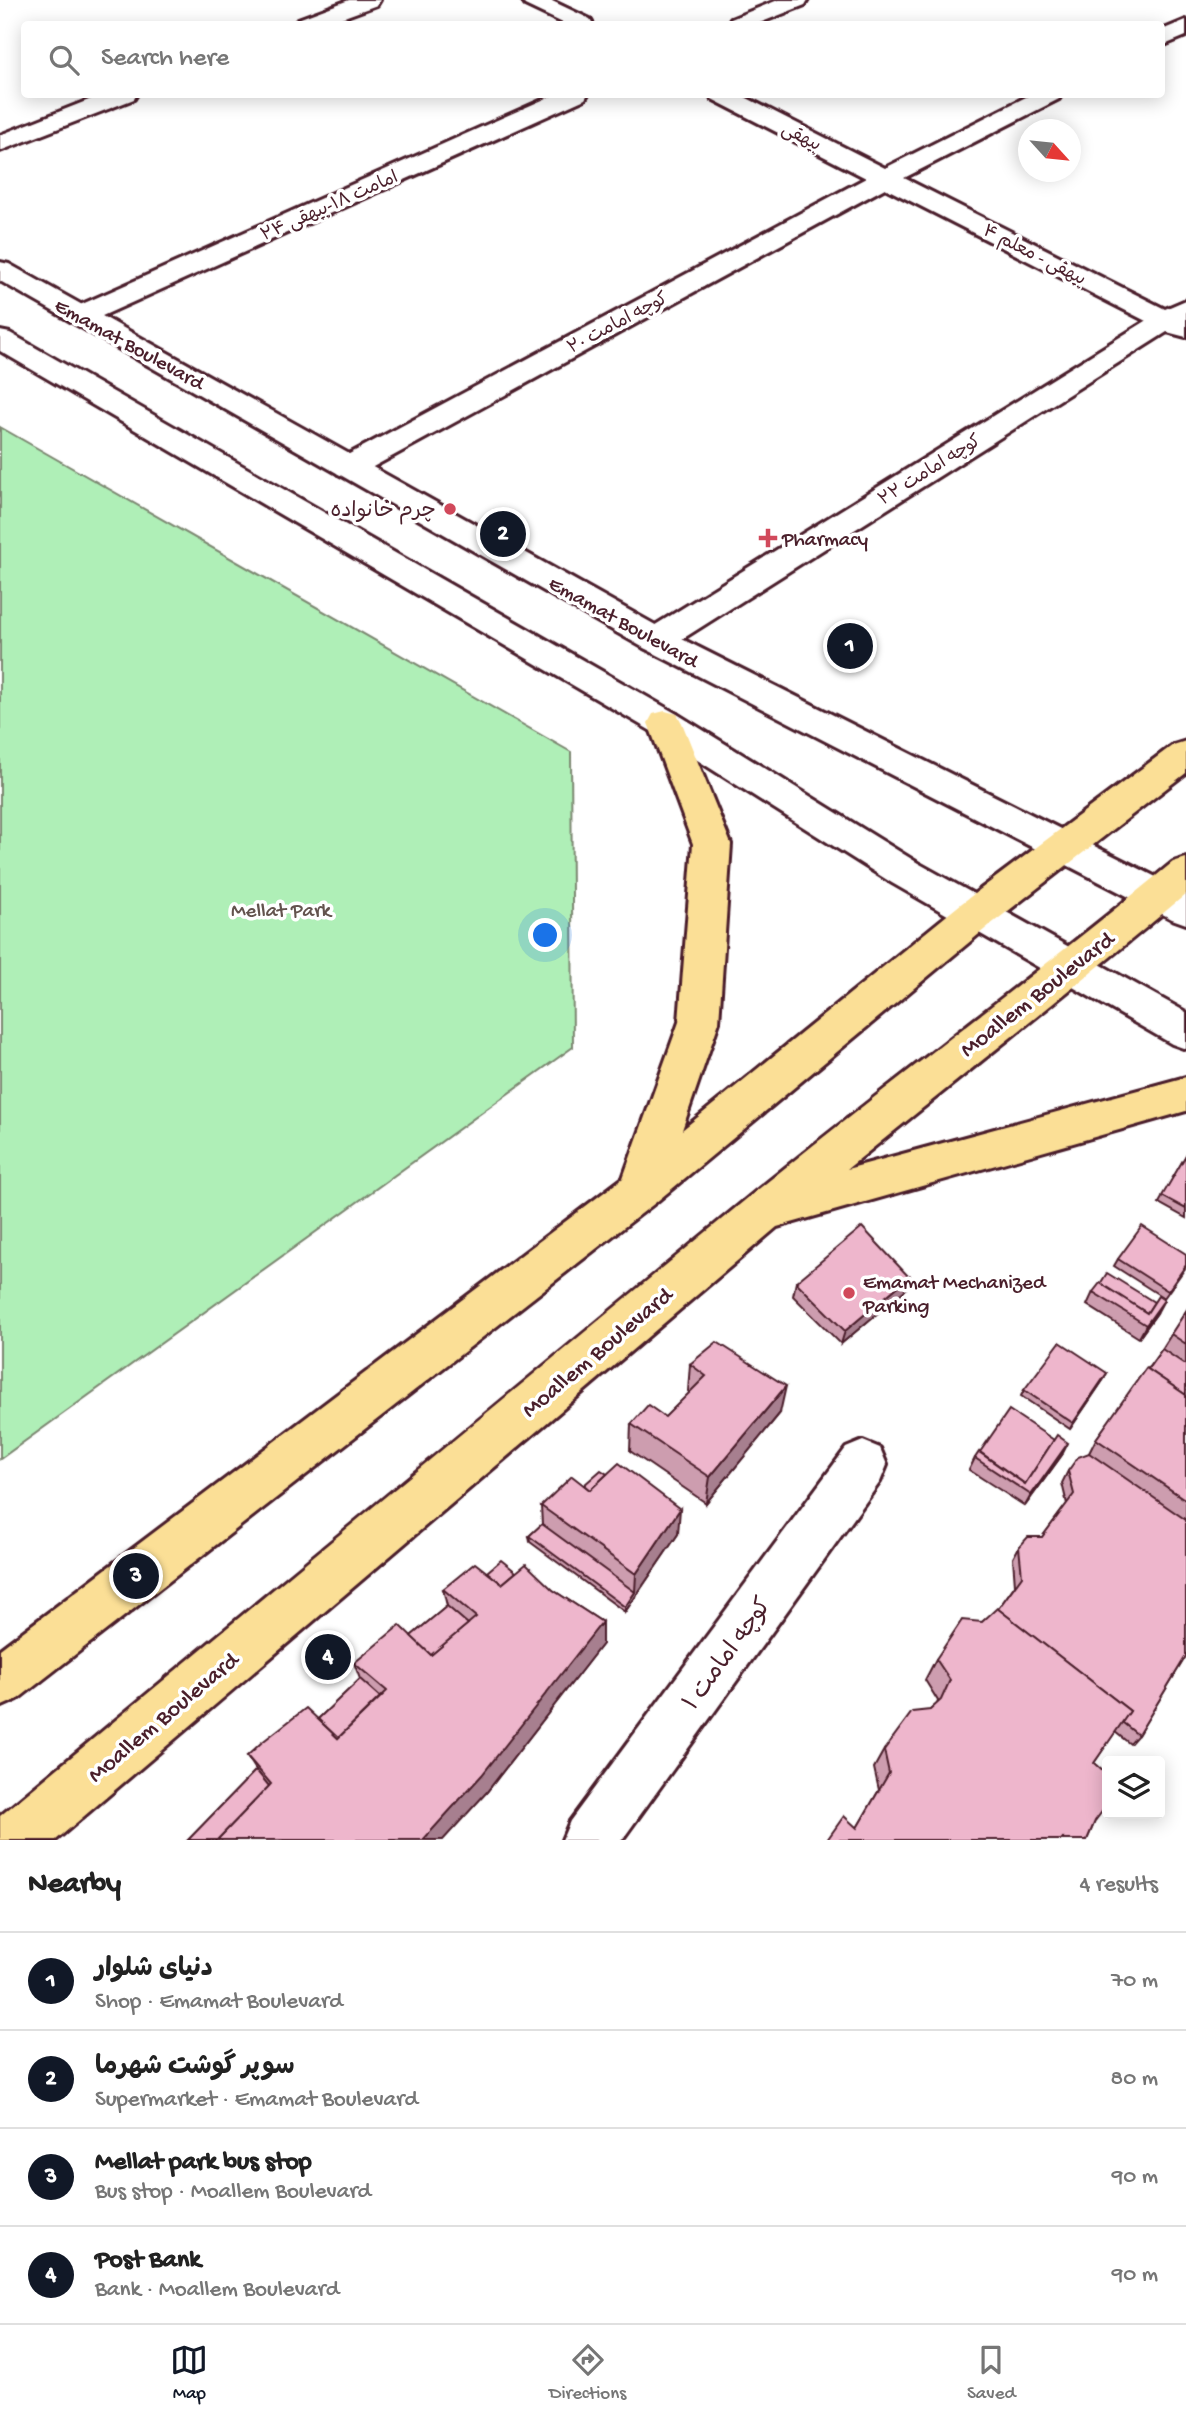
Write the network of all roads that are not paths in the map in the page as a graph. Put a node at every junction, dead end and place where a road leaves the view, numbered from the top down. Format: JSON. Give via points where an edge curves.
{"nodes":[{"id":1,"x":369,"y":0,"type":"edge"},
{"id":2,"x":533,"y":0,"type":"edge"},
{"id":3,"x":797,"y":0,"type":"edge"},
{"id":4,"x":314,"y":21,"type":"edge"},
{"id":5,"x":576,"y":21,"type":"edge"},
{"id":6,"x":746,"y":21,"type":"edge"},
{"id":7,"x":1186,"y":27,"type":"edge"},
{"id":8,"x":1165,"y":37,"type":"edge"},
{"id":9,"x":116,"y":98,"type":"edge"},
{"id":10,"x":569,"y":98,"type":"edge"},
{"id":11,"x":728,"y":98,"type":"edge"},
{"id":12,"x":1043,"y":98,"type":"edge"},
{"id":13,"x":0,"y":144,"type":"edge"},
{"id":14,"x":884,"y":178,"type":"junction"},
{"id":15,"x":0,"y":270,"type":"edge"},
{"id":16,"x":81,"y":315,"type":"junction"},
{"id":17,"x":1179,"y":320,"type":"edge"},
{"id":18,"x":0,"y":340,"type":"edge"},
{"id":19,"x":349,"y":467,"type":"junction"},
{"id":20,"x":656,"y":640,"type":"junction"},
{"id":21,"x":666,"y":723,"type":"junction"},
{"id":22,"x":1186,"y":754,"type":"edge"},
{"id":23,"x":1064,"y":849,"type":"junction"},
{"id":24,"x":1177,"y":891,"type":"edge"},
{"id":25,"x":976,"y":914,"type":"junction"},
{"id":26,"x":1071,"y":969,"type":"junction"},
{"id":27,"x":1186,"y":1032,"type":"edge"},
{"id":28,"x":1186,"y":1094,"type":"edge"},
{"id":29,"x":640,"y":1190,"type":"junction"},
{"id":30,"x":762,"y":1213,"type":"junction"},
{"id":31,"x":863,"y":1465,"type":"dead end"},
{"id":32,"x":0,"y":1681,"type":"edge"},
{"id":33,"x":13,"y":1840,"type":"edge"},
{"id":34,"x":589,"y":1840,"type":"edge"}],
"edges":[{"from":1,"to":4,"type":"street"},
{"from":2,"to":5,"type":"street"},
{"from":3,"to":6,"type":"street"},
{"from":7,"to":8,"type":"street"},
{"from":9,"to":13,"type":"street"},
{"from":10,"to":16,"type":"street","name":"امامت ۱۸-بیهقی ۲۴"},
{"from":11,"to":14,"type":"street","name":"بیهقی"},
{"from":12,"to":14,"type":"street","name":"کوچه امامت ۲۰"},
{"from":14,"to":17,"type":"street","name":"بیهقی - معلم ۴"},
{"from":14,"to":19,"type":"street","name":"کوچه امامت ۲۰"},
{"from":15,"to":16,"type":"street","name":"Emamat Boulevard"},
{"from":16,"to":19,"type":"street","name":"Emamat Boulevard"},
{"from":17,"to":20,"type":"street","name":"کوچه امامت ۲۲"},
{"from":18,"to":21,"type":"street"},
{"from":19,"to":20,"type":"street","name":"Emamat Boulevard"},
{"from":20,"to":23,"type":"street","name":"Emamat Boulevard"},
{"from":21,"to":25,"type":"street"},
{"from":21,"to":29,"type":"main road","via":[[712,844],[699,1022]]},
{"from":22,"to":23,"type":"main road"},
{"from":23,"to":24,"type":"street","name":"Emamat Boulevard"},
{"from":23,"to":25,"type":"main road"},
{"from":24,"to":26,"type":"main road","name":"Moallem Boulevard"},
{"from":25,"to":26,"type":"street"},
{"from":25,"to":29,"type":"main road"},
{"from":26,"to":27,"type":"street"},
{"from":26,"to":30,"type":"main road","name":"Moallem Boulevard","via":[[1021,1004]]},
{"from":28,"to":30,"type":"main road"},
{"from":29,"to":32,"type":"main road"},
{"from":30,"to":33,"type":"main road","name":"Moallem Boulevard"},
{"from":31,"to":34,"type":"street","name":"کوچه امامت ۱"}]}
